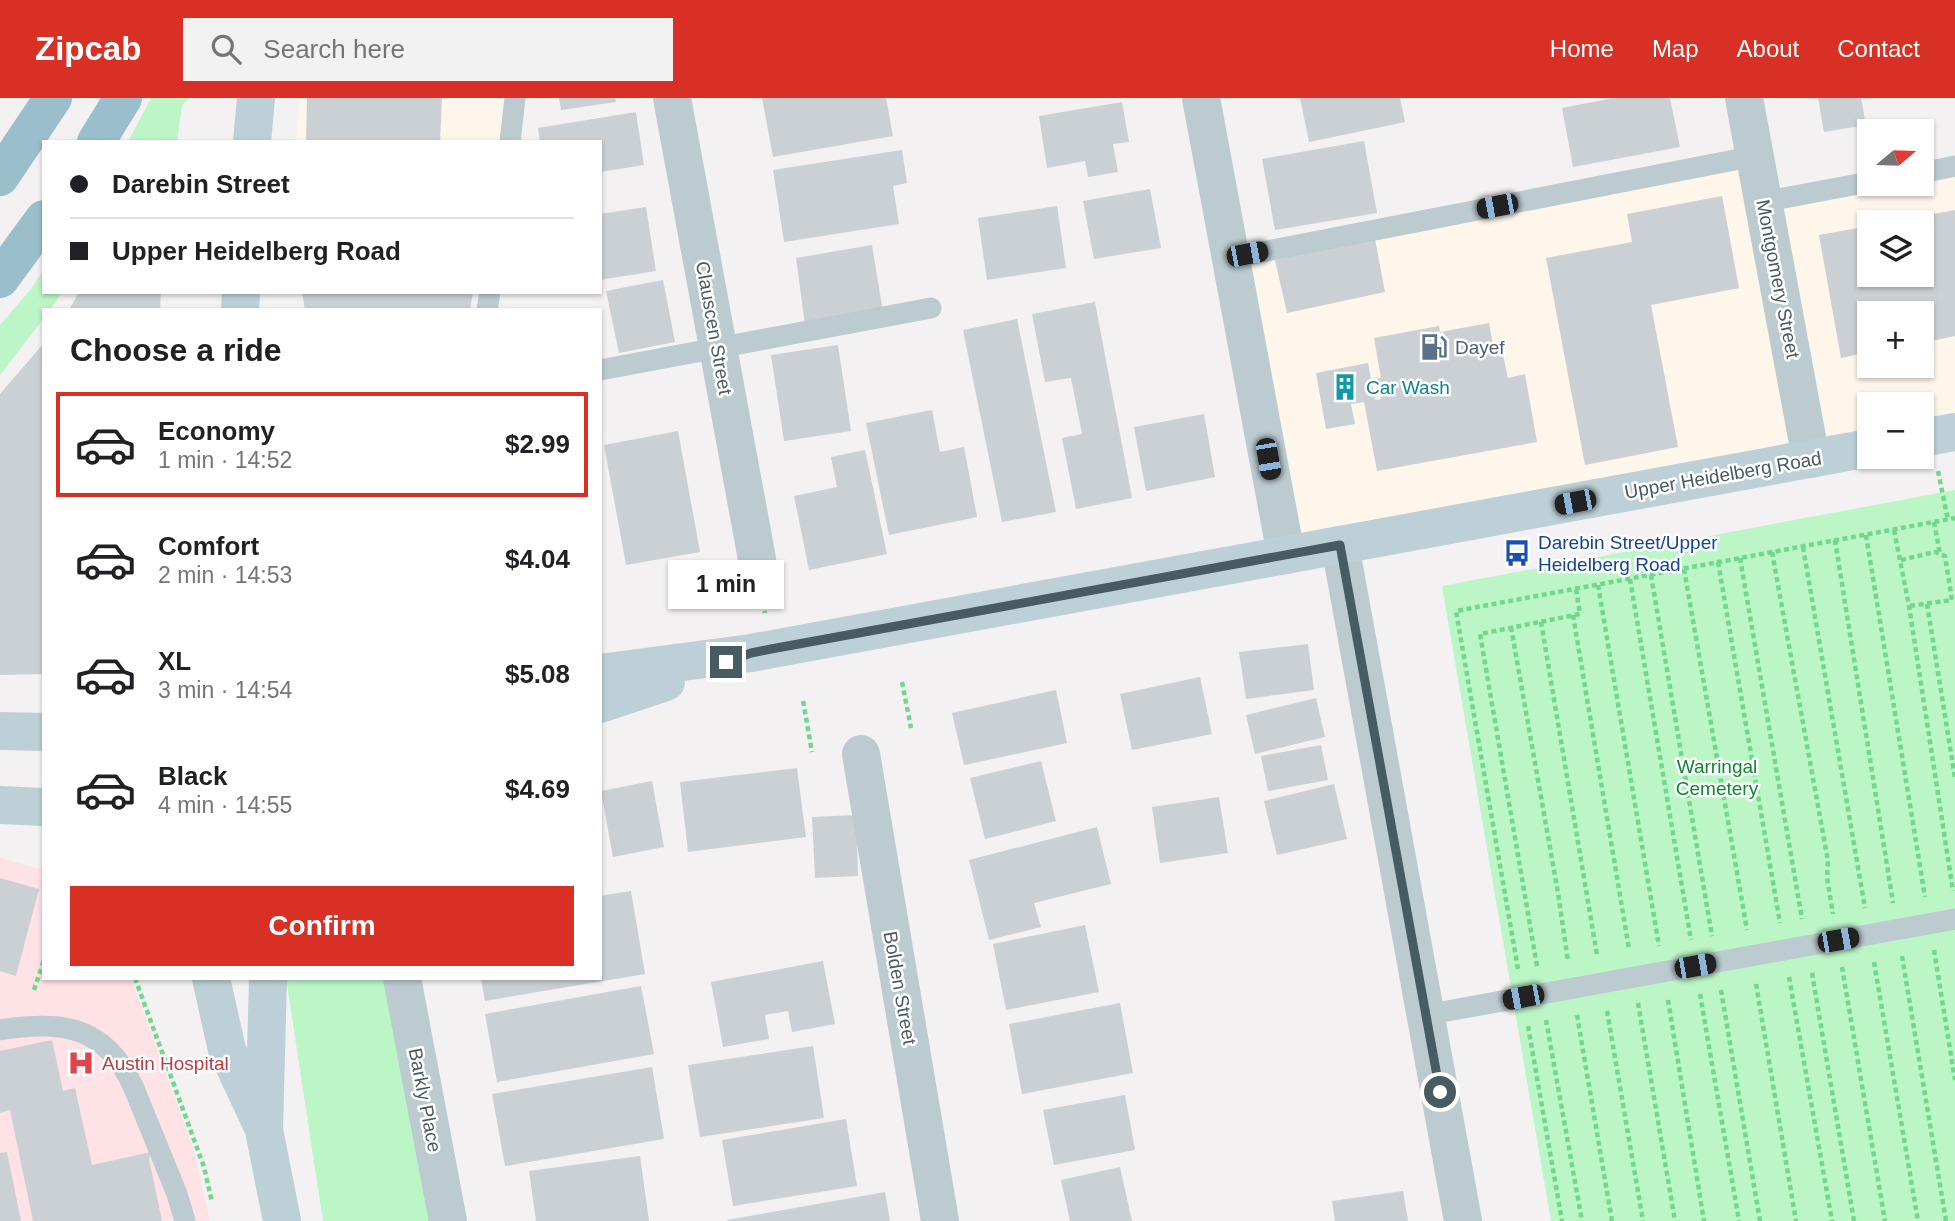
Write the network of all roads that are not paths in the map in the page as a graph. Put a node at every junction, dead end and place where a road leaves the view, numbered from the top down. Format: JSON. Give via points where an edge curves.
{"nodes":[{"id":1,"x":53,"y":98,"type":"edge"},
{"id":2,"x":123,"y":98,"type":"edge"},
{"id":3,"x":256,"y":98,"type":"edge"},
{"id":4,"x":515,"y":98,"type":"edge"},
{"id":5,"x":672,"y":98,"type":"edge"},
{"id":6,"x":1201,"y":98,"type":"edge"},
{"id":7,"x":1744,"y":98,"type":"edge"},
{"id":8,"x":97,"y":140,"type":"edge"},
{"id":9,"x":252,"y":140,"type":"edge"},
{"id":10,"x":510,"y":140,"type":"edge"},
{"id":11,"x":1755,"y":156,"type":"junction"},
{"id":12,"x":1955,"y":166,"type":"edge"},
{"id":13,"x":1934,"y":170,"type":"edge"},
{"id":14,"x":0,"y":177,"type":"edge"},
{"id":15,"x":1857,"y":184,"type":"edge"},
{"id":16,"x":1763,"y":202,"type":"junction"},
{"id":17,"x":42,"y":222,"type":"edge"},
{"id":18,"x":1231,"y":257,"type":"junction"},
{"id":19,"x":0,"y":279,"type":"edge"},
{"id":20,"x":931,"y":308,"type":"dead end"},
{"id":21,"x":718,"y":348,"type":"junction"},
{"id":22,"x":602,"y":370,"type":"edge"},
{"id":23,"x":1857,"y":450,"type":"edge"},
{"id":24,"x":1811,"y":459,"type":"junction"},
{"id":25,"x":1340,"y":545,"type":"junction"},
{"id":26,"x":1286,"y":555,"type":"junction"},
{"id":27,"x":757,"y":559,"type":"road end"},
{"id":28,"x":761,"y":651,"type":"junction"},
{"id":29,"x":602,"y":673,"type":"edge"},
{"id":30,"x":602,"y":703,"type":"edge"},
{"id":31,"x":0,"y":731,"type":"edge"},
{"id":32,"x":42,"y":733,"type":"edge"},
{"id":33,"x":860,"y":754,"type":"dead end"},
{"id":34,"x":0,"y":806,"type":"edge"},
{"id":35,"x":42,"y":807,"type":"edge"},
{"id":36,"x":1955,"y":919,"type":"edge"},
{"id":37,"x":188,"y":980,"type":"edge"},
{"id":38,"x":211,"y":980,"type":"edge"},
{"id":39,"x":268,"y":980,"type":"edge"},
{"id":40,"x":402,"y":980,"type":"edge"},
{"id":41,"x":1425,"y":1015,"type":"junction"},
{"id":42,"x":0,"y":1030,"type":"edge"},
{"id":43,"x":227,"y":1050,"type":"junction"},
{"id":44,"x":264,"y":1130,"type":"junction"},
{"id":45,"x":186,"y":1221,"type":"edge"},
{"id":46,"x":282,"y":1221,"type":"edge"},
{"id":47,"x":447,"y":1221,"type":"edge"},
{"id":48,"x":940,"y":1221,"type":"edge"},
{"id":49,"x":1463,"y":1221,"type":"edge"}],
"edges":[{"from":1,"to":14,"type":"highway"},
{"from":2,"to":8,"type":"highway"},
{"from":3,"to":9,"type":"main road"},
{"from":4,"to":10,"type":"lane"},
{"from":5,"to":21,"type":"street","name":"Clauscen Street"},
{"from":6,"to":18,"type":"street"},
{"from":7,"to":11,"type":"street","name":"Montgomery Street"},
{"from":11,"to":16,"type":"street","name":"Montgomery Street"},
{"from":11,"to":18,"type":"lane"},
{"from":12,"to":13,"type":"lane"},
{"from":15,"to":16,"type":"lane"},
{"from":16,"to":24,"type":"street","name":"Montgomery Street"},
{"from":17,"to":19,"type":"highway"},
{"from":18,"to":26,"type":"street"},
{"from":20,"to":21,"type":"lane"},
{"from":21,"to":22,"type":"lane"},
{"from":21,"to":27,"type":"street","name":"Clauscen Street"},
{"from":23,"to":24,"type":"main road","name":"Upper Heidelberg Road"},
{"from":24,"to":25,"type":"main road","name":"Upper Heidelberg Road"},
{"from":25,"to":26,"type":"main road","name":"Upper Heidelberg Road"},
{"from":25,"to":41,"type":"street"},
{"from":26,"to":28,"type":"main road","name":"Upper Heidelberg Road"},
{"from":28,"to":29,"type":"main road","name":"Upper Heidelberg Road"},
{"from":28,"to":30,"type":"main road","name":"Upper Heidelberg Road"},
{"from":31,"to":32,"type":"main road"},
{"from":33,"to":48,"type":"street","name":"Bolden Street"},
{"from":34,"to":35,"type":"main road"},
{"from":36,"to":41,"type":"lane"},
{"from":37,"to":43,"type":"main road"},
{"from":38,"to":43,"type":"main road"},
{"from":39,"to":44,"type":"main road"},
{"from":40,"to":47,"type":"street","name":"Barkly Place"},
{"from":41,"to":49,"type":"street"},
{"from":42,"to":45,"type":"lane","via":[[34,1024],[60,1026],[97,1040],[118,1059],[134,1086]]},
{"from":43,"to":44,"type":"main road"},
{"from":44,"to":46,"type":"main road"}]}
